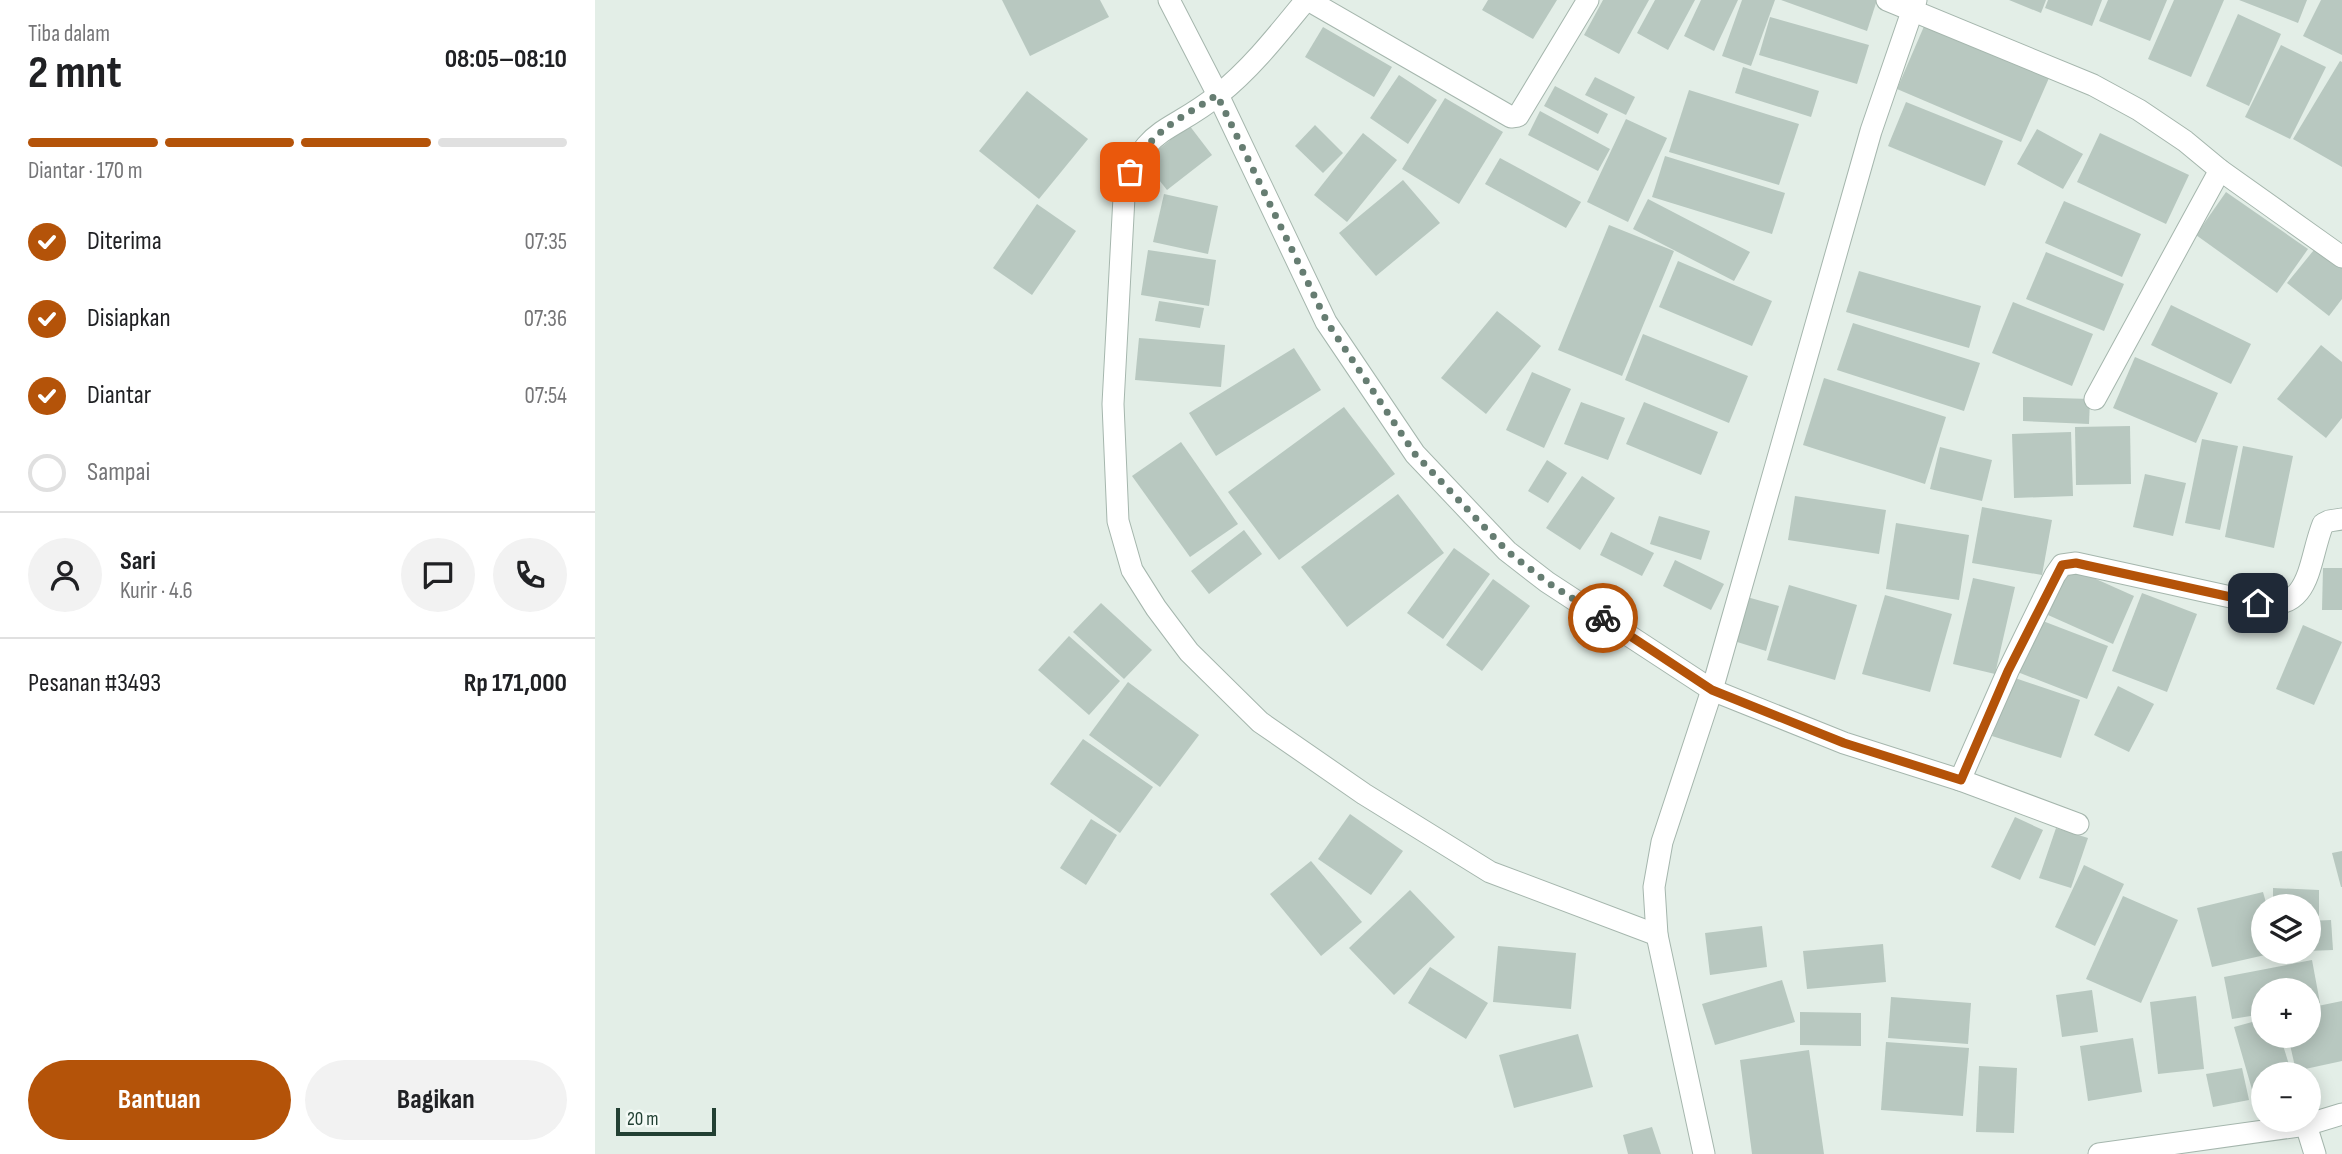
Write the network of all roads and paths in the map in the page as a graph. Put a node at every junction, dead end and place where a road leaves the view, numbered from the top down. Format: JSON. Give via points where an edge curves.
{"nodes":[{"id":1,"x":1168,"y":0,"type":"edge"},
{"id":2,"x":1307,"y":0,"type":"edge"},
{"id":3,"x":1588,"y":0,"type":"edge"},
{"id":4,"x":1887,"y":0,"type":"edge"},
{"id":5,"x":1914,"y":5,"type":"edge"},
{"id":6,"x":1217,"y":95,"type":"junction"},
{"id":7,"x":2220,"y":170,"type":"junction"},
{"id":8,"x":2342,"y":257,"type":"edge"},
{"id":9,"x":2095,"y":398,"type":"dead end"},
{"id":10,"x":2342,"y":519,"type":"edge"},
{"id":11,"x":1712,"y":690,"type":"junction"},
{"id":12,"x":1961,"y":780,"type":"junction"},
{"id":13,"x":2078,"y":824,"type":"dead end"},
{"id":14,"x":1657,"y":935,"type":"junction"},
{"id":15,"x":2342,"y":1114,"type":"edge"},
{"id":16,"x":2321,"y":1120,"type":"edge"},
{"id":17,"x":2256,"y":1132,"type":"edge"},
{"id":18,"x":2308,"y":1132,"type":"edge"},
{"id":19,"x":1703,"y":1154,"type":"edge"},
{"id":20,"x":2099,"y":1154,"type":"edge"},
{"id":21,"x":2315,"y":1154,"type":"edge"}],
"edges":[{"from":1,"to":6,"type":"street"},
{"from":2,"to":3,"type":"street","via":[[1511,117],[1518,116]]},
{"from":2,"to":6,"type":"street"},
{"from":4,"to":5,"type":"street"},
{"from":5,"to":7,"type":"street","via":[[2093,85],[2139,110]]},
{"from":5,"to":11,"type":"street","via":[[1871,131]]},
{"from":6,"to":11,"type":"street","via":[[1327,322],[1415,454],[1507,551]]},
{"from":6,"to":14,"type":"street","via":[[1158,133],[1142,149],[1124,197],[1113,404],[1118,521],[1132,570],[1189,652],[1260,722],[1490,872]]},
{"from":7,"to":8,"type":"street"},
{"from":7,"to":9,"type":"street"},
{"from":10,"to":12,"type":"street","via":[[2323,524],[2305,581],[2297,596],[2284,603],[2271,605],[2076,563],[2062,565],[2008,671]]},
{"from":11,"to":12,"type":"street","via":[[1844,743]]},
{"from":11,"to":14,"type":"street","via":[[1663,842],[1654,887]]},
{"from":12,"to":13,"type":"street"},
{"from":14,"to":19,"type":"street"},
{"from":15,"to":16,"type":"street"},
{"from":17,"to":20,"type":"street"},
{"from":18,"to":21,"type":"street"}]}
